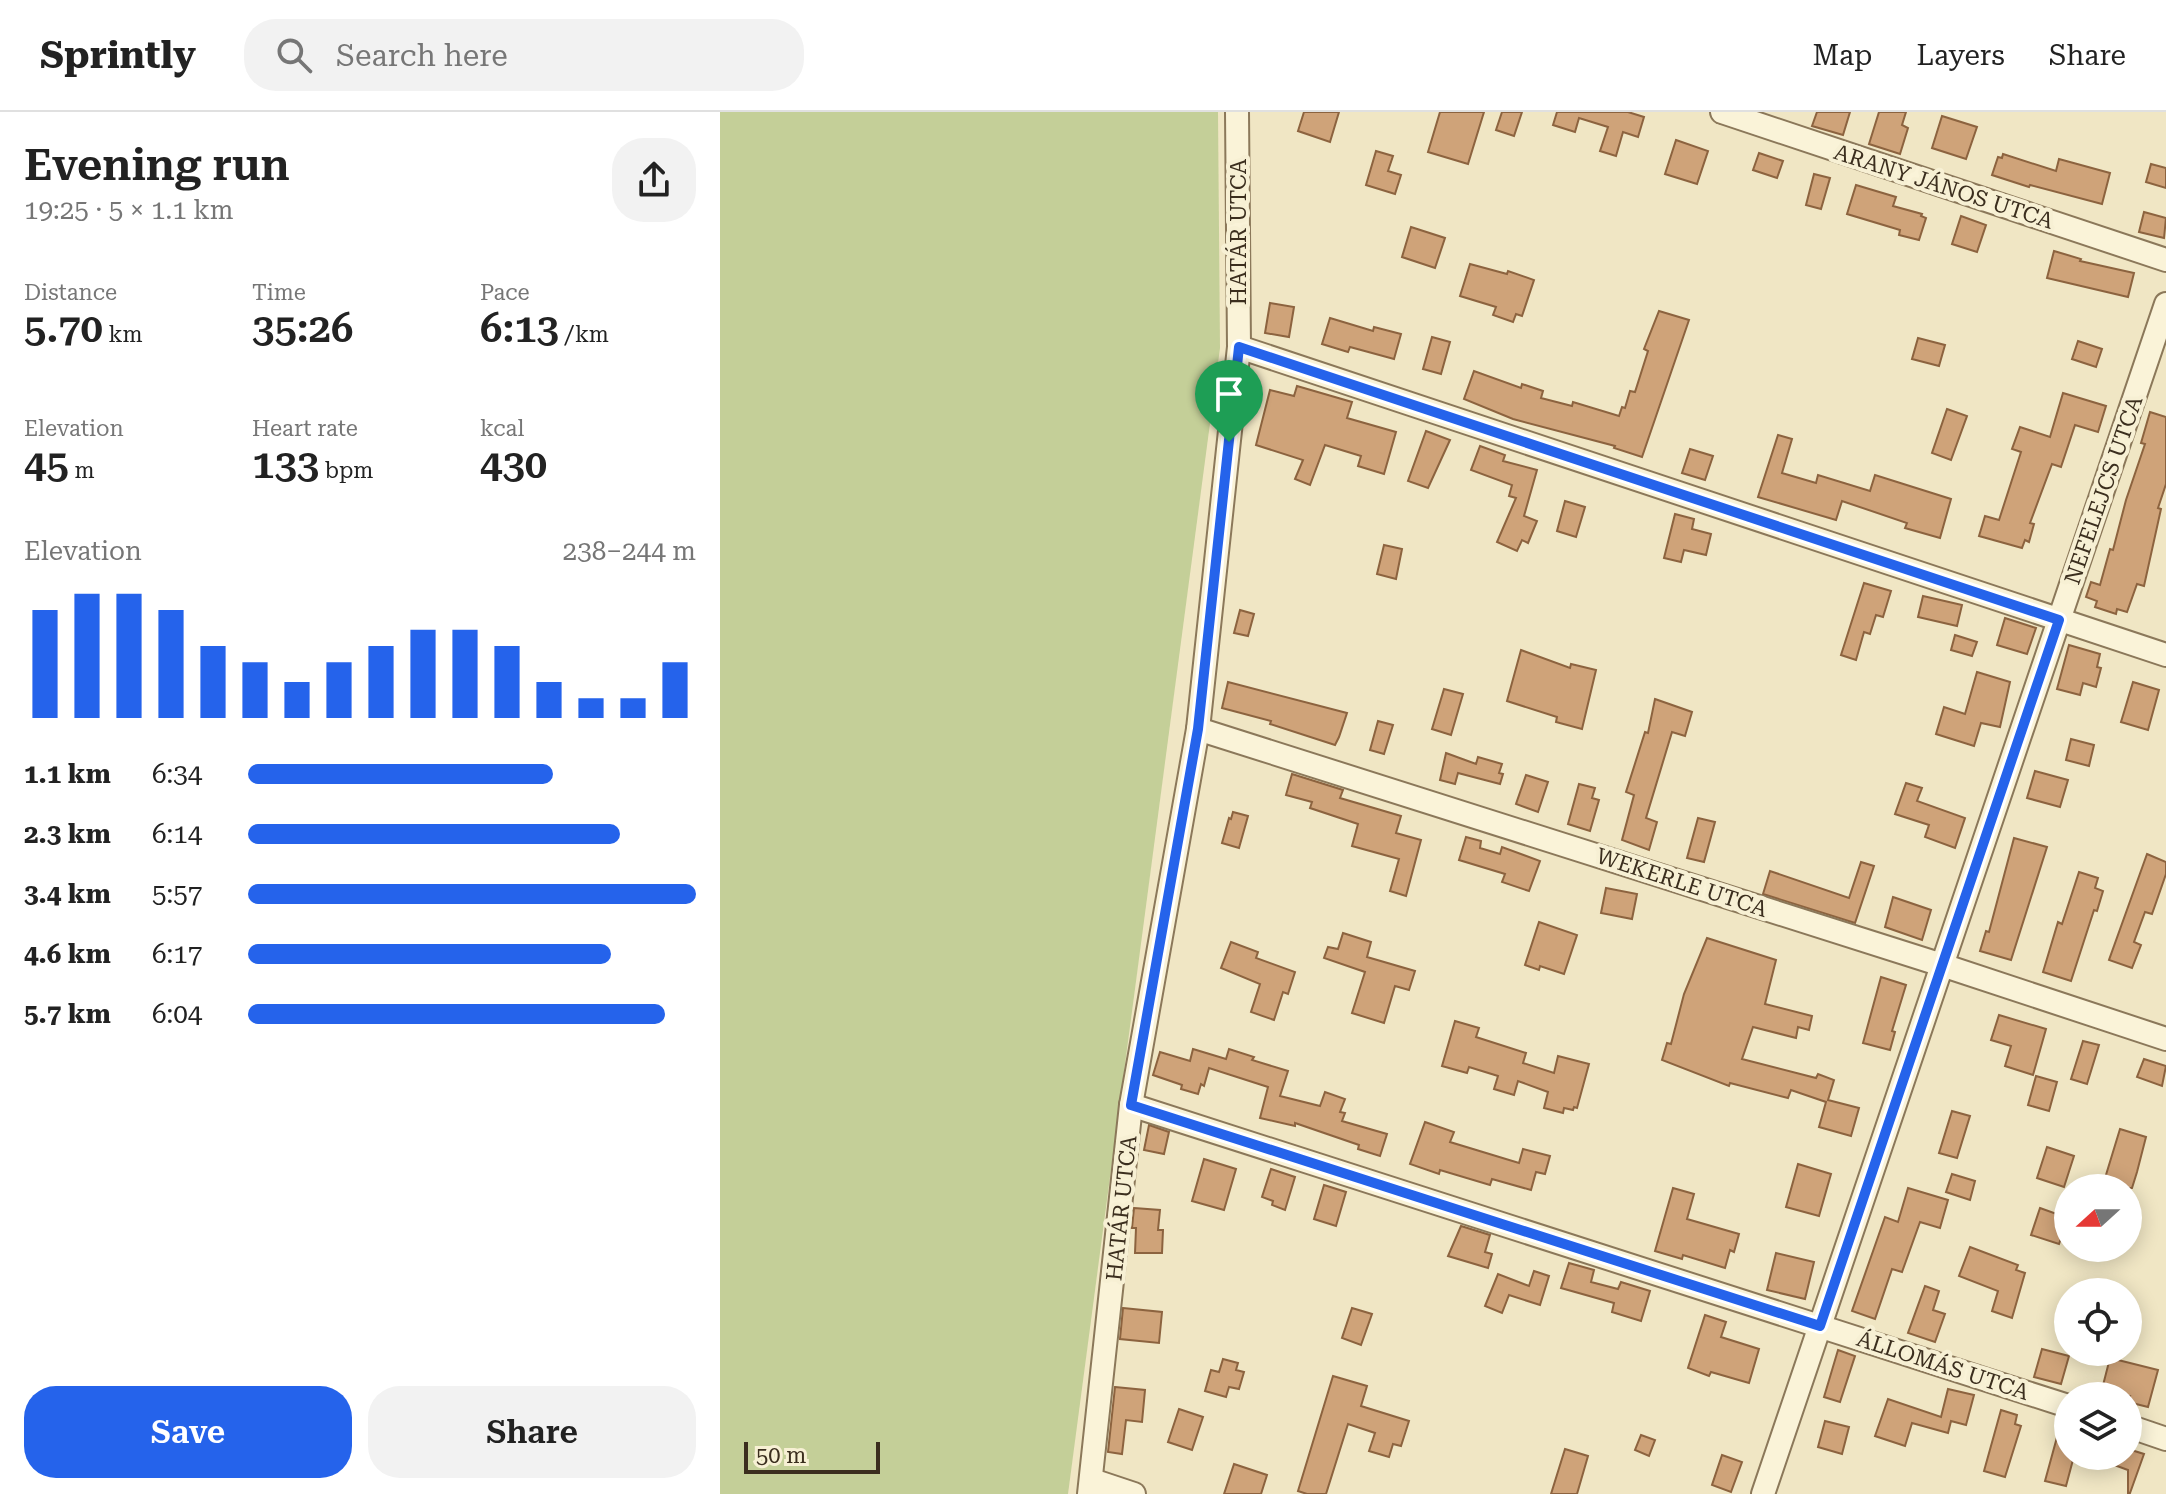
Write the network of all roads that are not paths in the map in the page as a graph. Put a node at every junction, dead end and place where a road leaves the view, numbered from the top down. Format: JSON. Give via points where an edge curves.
{"nodes":[{"id":1,"x":1237,"y":112,"type":"edge"},
{"id":2,"x":1722,"y":112,"type":"edge"},
{"id":3,"x":2166,"y":260,"type":"edge"},
{"id":4,"x":2166,"y":304,"type":"edge"},
{"id":5,"x":1239,"y":347,"type":"junction"},
{"id":6,"x":2059,"y":620,"type":"junction"},
{"id":7,"x":2166,"y":655,"type":"edge"},
{"id":8,"x":1198,"y":729,"type":"junction"},
{"id":9,"x":1942,"y":965,"type":"junction"},
{"id":10,"x":2166,"y":1039,"type":"edge"},
{"id":11,"x":1131,"y":1105,"type":"junction"},
{"id":12,"x":1820,"y":1326,"type":"junction"},
{"id":13,"x":2054,"y":1401,"type":"edge"},
{"id":14,"x":2142,"y":1431,"type":"edge"},
{"id":15,"x":2166,"y":1439,"type":"edge"},
{"id":16,"x":1090,"y":1487,"type":"edge"},
{"id":17,"x":1134,"y":1494,"type":"edge"},
{"id":18,"x":1763,"y":1494,"type":"edge"}],
"edges":[{"from":1,"to":5,"type":"street","name":"HATÁR UTCA"},
{"from":2,"to":3,"type":"street","name":"ARANY JÁNOS UTCA"},
{"from":4,"to":6,"type":"street","name":"NEFELEJCS UTCA"},
{"from":5,"to":6,"type":"street"},
{"from":5,"to":8,"type":"street","name":"HATÁR UTCA"},
{"from":6,"to":7,"type":"street"},
{"from":6,"to":9,"type":"street","name":"NEFELEJCS UTCA"},
{"from":8,"to":9,"type":"street","name":"WEKERLE UTCA"},
{"from":8,"to":11,"type":"street","name":"HATÁR UTCA"},
{"from":9,"to":10,"type":"street","name":"WEKERLE UTCA"},
{"from":9,"to":12,"type":"street","name":"NEFELEJCS UTCA"},
{"from":11,"to":12,"type":"street","name":"ÁLLOMÁS UTCA"},
{"from":11,"to":16,"type":"street","name":"HATÁR UTCA"},
{"from":12,"to":13,"type":"street","name":"ÁLLOMÁS UTCA"},
{"from":12,"to":18,"type":"street","name":"NEFELEJCS UTCA"},
{"from":14,"to":15,"type":"street"},
{"from":16,"to":17,"type":"street"}]}
